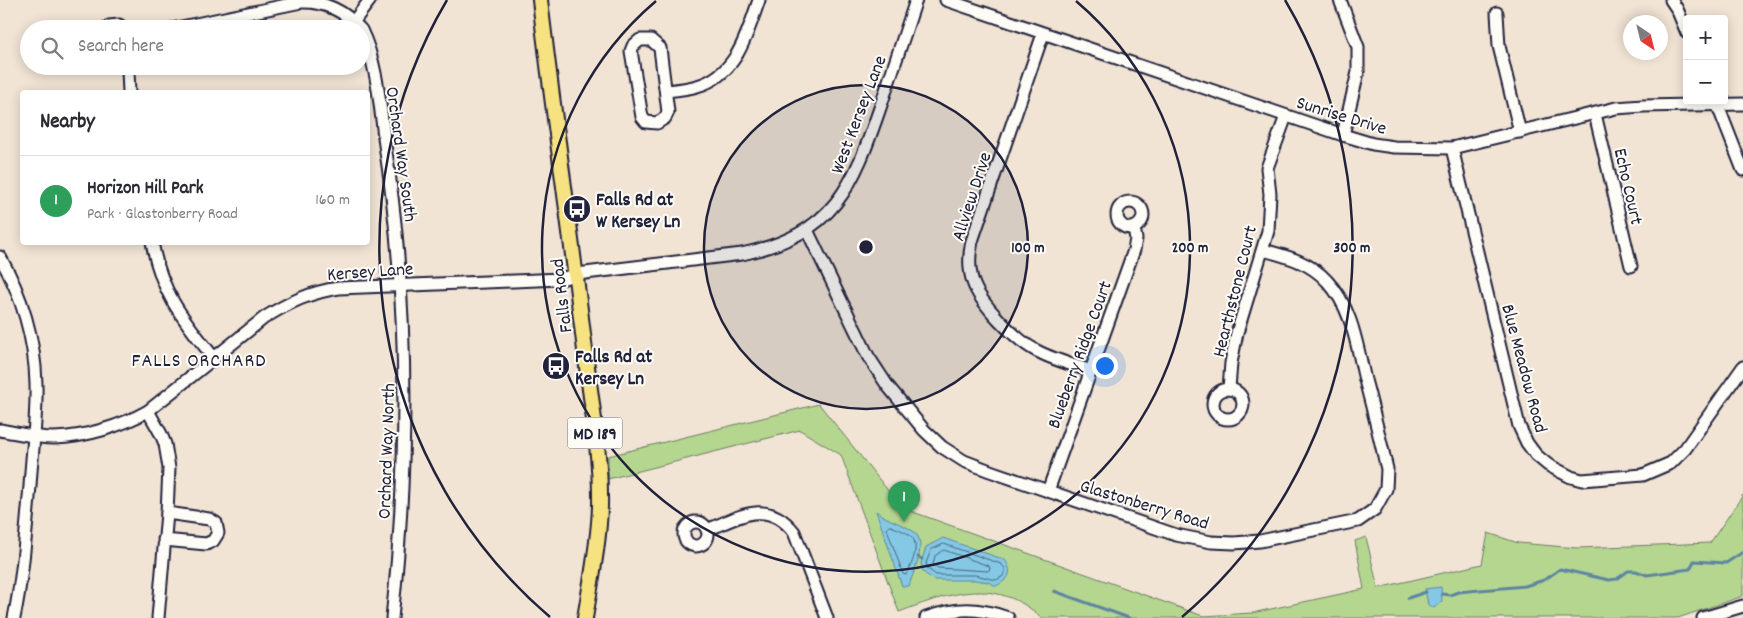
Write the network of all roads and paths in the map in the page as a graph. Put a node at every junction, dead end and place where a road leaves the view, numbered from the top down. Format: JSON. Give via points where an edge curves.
{"nodes":[{"id":1,"x":370,"y":0,"type":"edge"},
{"id":2,"x":540,"y":0,"type":"edge"},
{"id":3,"x":759,"y":0,"type":"edge"},
{"id":4,"x":916,"y":0,"type":"edge"},
{"id":5,"x":946,"y":0,"type":"edge"},
{"id":6,"x":1340,"y":0,"type":"edge"},
{"id":7,"x":1671,"y":0,"type":"edge"},
{"id":8,"x":336,"y":4,"type":"edge"},
{"id":9,"x":1497,"y":13,"type":"dead end"},
{"id":10,"x":215,"y":20,"type":"edge"},
{"id":11,"x":351,"y":20,"type":"edge"},
{"id":12,"x":361,"y":20,"type":"edge"},
{"id":13,"x":1683,"y":23,"type":"edge"},
{"id":14,"x":1043,"y":34,"type":"junction"},
{"id":15,"x":370,"y":55,"type":"edge"},
{"id":16,"x":128,"y":75,"type":"edge"},
{"id":17,"x":129,"y":90,"type":"edge"},
{"id":18,"x":666,"y":91,"type":"junction"},
{"id":19,"x":1728,"y":103,"type":"edge"},
{"id":20,"x":1683,"y":104,"type":"edge"},
{"id":21,"x":1743,"y":104,"type":"edge"},
{"id":22,"x":1717,"y":105,"type":"edge"},
{"id":23,"x":1595,"y":114,"type":"junction"},
{"id":24,"x":1286,"y":116,"type":"junction"},
{"id":25,"x":1520,"y":132,"type":"junction"},
{"id":26,"x":1343,"y":135,"type":"junction"},
{"id":27,"x":1452,"y":148,"type":"junction"},
{"id":28,"x":1743,"y":170,"type":"edge"},
{"id":29,"x":1134,"y":228,"type":"dead end"},
{"id":30,"x":807,"y":230,"type":"junction"},
{"id":31,"x":153,"y":245,"type":"edge"},
{"id":32,"x":1263,"y":250,"type":"junction"},
{"id":33,"x":0,"y":257,"type":"edge"},
{"id":34,"x":1631,"y":266,"type":"dead end"},
{"id":35,"x":577,"y":274,"type":"junction"},
{"id":36,"x":401,"y":285,"type":"junction"},
{"id":37,"x":214,"y":358,"type":"junction"},
{"id":38,"x":1743,"y":366,"type":"edge"},
{"id":39,"x":1092,"y":371,"type":"junction"},
{"id":40,"x":1230,"y":389,"type":"dead end"},
{"id":41,"x":148,"y":410,"type":"junction"},
{"id":42,"x":0,"y":430,"type":"edge"},
{"id":43,"x":34,"y":436,"type":"junction"},
{"id":44,"x":1048,"y":492,"type":"junction"},
{"id":45,"x":167,"y":513,"type":"junction"},
{"id":46,"x":707,"y":530,"type":"dead end"},
{"id":47,"x":164,"y":540,"type":"junction"},
{"id":48,"x":1743,"y":606,"type":"edge"},
{"id":49,"x":14,"y":618,"type":"edge"},
{"id":50,"x":158,"y":618,"type":"edge"},
{"id":51,"x":392,"y":618,"type":"edge"},
{"id":52,"x":585,"y":618,"type":"edge"},
{"id":53,"x":827,"y":618,"type":"edge"},
{"id":54,"x":926,"y":618,"type":"edge"},
{"id":55,"x":1008,"y":618,"type":"edge"},
{"id":56,"x":1703,"y":618,"type":"edge"}],
"edges":[{"from":1,"to":12,"type":"street"},
{"from":2,"to":35,"type":"main road","name":"Falls Road","number":"MD 189"},
{"from":3,"to":18,"type":"street","via":[[733,62],[713,79],[698,86]]},
{"from":4,"to":30,"type":"street","name":"West Kersey Lane","via":[[858,168],[837,202]]},
{"from":5,"to":14,"type":"street","name":"Sunrise Drive"},
{"from":6,"to":26,"type":"street","via":[[1358,47],[1358,72]]},
{"from":7,"to":13,"type":"street"},
{"from":8,"to":10,"type":"street","via":[[301,2]]},
{"from":8,"to":11,"type":"street"},
{"from":9,"to":25,"type":"street","via":[[1499,46]]},
{"from":14,"to":24,"type":"street","name":"Sunrise Drive"},
{"from":14,"to":39,"type":"street","name":"Allview Drive","via":[[972,241],[970,269],[973,284],[981,298],[1016,337],[1036,351]]},
{"from":15,"to":36,"type":"street","name":"Orchard Way South","via":[[393,198]]},
{"from":16,"to":17,"type":"street"},
{"from":18,"to":18,"type":"street","via":[[668,112],[665,118],[657,123],[646,122],[642,117],[631,51],[640,40],[651,40],[660,48]]},
{"from":19,"to":21,"type":"street","name":"Sunrise Drive"},
{"from":20,"to":23,"type":"street","name":"Sunrise Drive","via":[[1616,108]]},
{"from":22,"to":28,"type":"street"},
{"from":23,"to":25,"type":"street","name":"Sunrise Drive"},
{"from":23,"to":34,"type":"street","name":"Echo Court"},
{"from":24,"to":26,"type":"street","name":"Sunrise Drive"},
{"from":24,"to":32,"type":"street","name":"Hearthstone Court","via":[[1267,168],[1270,194],[1268,231]]},
{"from":25,"to":27,"type":"street","name":"Sunrise Drive"},
{"from":26,"to":27,"type":"street","name":"Sunrise Drive","via":[[1394,147]]},
{"from":27,"to":38,"type":"street","name":"Blue Meadow Road","via":[[1519,426],[1527,443],[1548,465],[1582,480],[1642,475],[1671,463],[1685,450]]},
{"from":29,"to":39,"type":"street","name":"Blueberry Ridge Court","via":[[1134,250]]},
{"from":30,"to":35,"type":"street","name":"West Kersey Lane","via":[[784,242],[742,254]]},
{"from":30,"to":44,"type":"street","name":"Glastonberry Road","via":[[868,356],[924,430],[964,461]]},
{"from":31,"to":37,"type":"street","via":[[169,296]]},
{"from":32,"to":40,"type":"street","name":"Hearthstone Court","via":[[1237,333]]},
{"from":32,"to":44,"type":"street","name":"Glastonberry Road","via":[[1310,266],[1341,298],[1352,325],[1388,469],[1386,489],[1375,509],[1358,520],[1328,528],[1260,541],[1211,542],[1176,535]]},
{"from":33,"to":43,"type":"street","via":[[16,288],[30,334],[36,383]]},
{"from":35,"to":36,"type":"street","name":"Kersey Lane","via":[[561,278]]},
{"from":35,"to":52,"type":"main road","name":"Falls Road","number":"MD 189","via":[[599,464],[600,507]]},
{"from":36,"to":37,"type":"street","name":"Kersey Lane","via":[[339,288],[300,298],[264,318]]},
{"from":36,"to":51,"type":"street","name":"Orchard Way North","via":[[404,460]]},
{"from":37,"to":41,"type":"street","name":"Kersey Lane"},
{"from":39,"to":44,"type":"street","name":"Blueberry Ridge Court"},
{"from":41,"to":43,"type":"street","name":"Kersey Lane","via":[[99,430],[55,438]]},
{"from":41,"to":45,"type":"street","via":[[168,454]]},
{"from":42,"to":43,"type":"street","name":"Kersey Lane"},
{"from":43,"to":49,"type":"street","via":[[21,581]]},
{"from":45,"to":47,"type":"street"},
{"from":45,"to":47,"type":"street","via":[[209,519],[216,523],[218,533],[214,541],[206,544]]},
{"from":46,"to":53,"type":"street","via":[[751,512],[767,513],[786,522],[794,532]]},
{"from":47,"to":50,"type":"street"},
{"from":48,"to":56,"type":"street"},
{"from":54,"to":55,"type":"street","via":[[962,609],[989,611]]}]}
